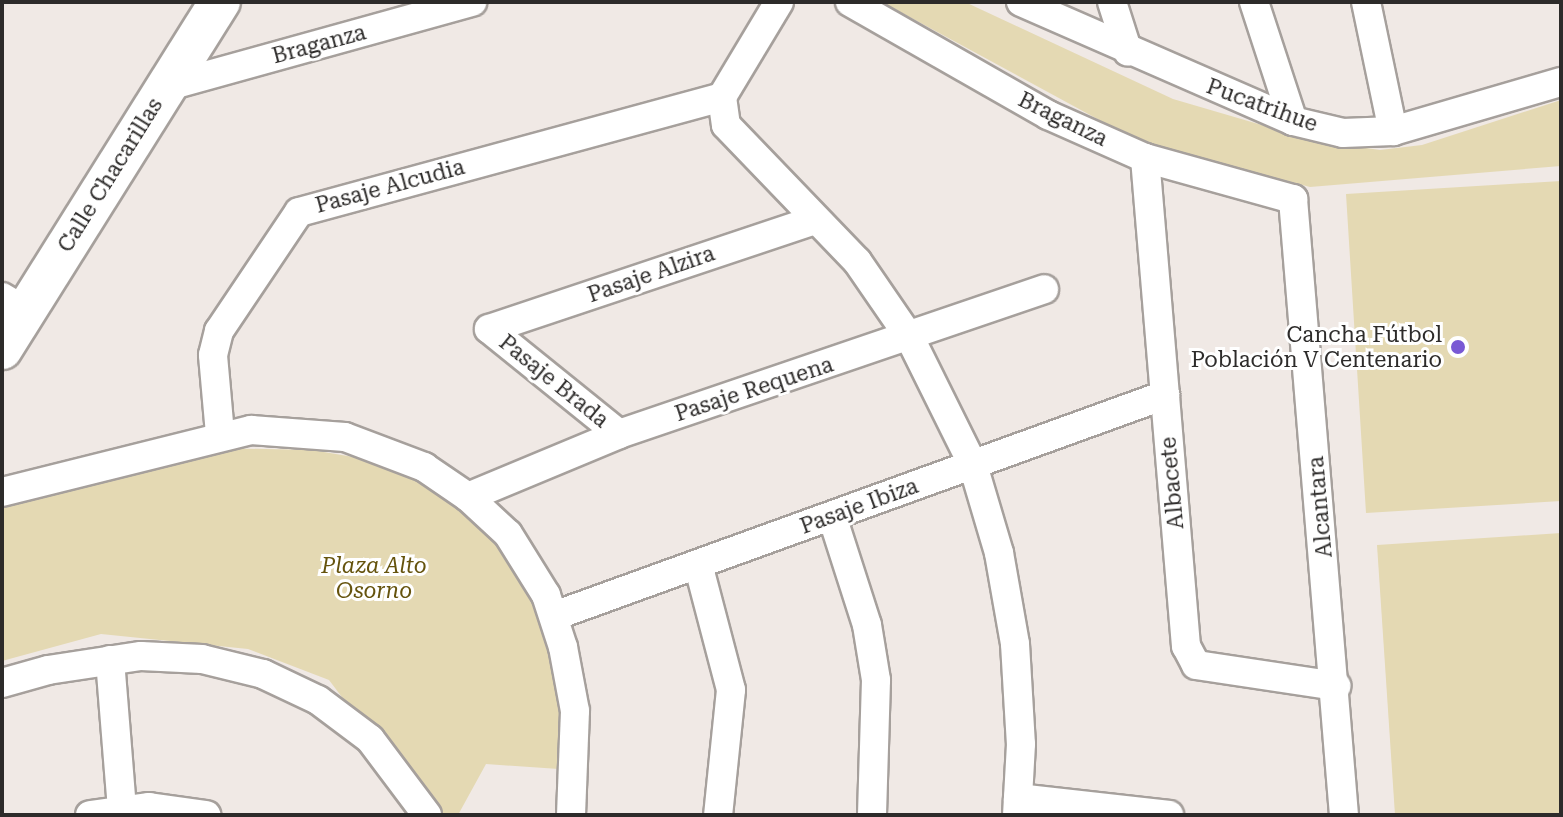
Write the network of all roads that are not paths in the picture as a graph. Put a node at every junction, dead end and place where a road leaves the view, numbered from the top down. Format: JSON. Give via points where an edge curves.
{"nodes":[{"id":1,"x":220,"y":2,"type":"edge"},
{"id":2,"x":472,"y":2,"type":"edge"},
{"id":3,"x":779,"y":2,"type":"edge"},
{"id":4,"x":850,"y":2,"type":"edge"},
{"id":5,"x":1021,"y":2,"type":"edge"},
{"id":6,"x":1112,"y":2,"type":"edge"},
{"id":7,"x":1254,"y":2,"type":"edge"},
{"id":8,"x":1366,"y":2,"type":"edge"},
{"id":9,"x":1128,"y":52,"type":"junction"},
{"id":10,"x":1561,"y":82,"type":"edge"},
{"id":11,"x":165,"y":87,"type":"junction"},
{"id":12,"x":722,"y":97,"type":"junction"},
{"id":13,"x":1293,"y":121,"type":"junction"},
{"id":14,"x":1393,"y":131,"type":"junction"},
{"id":15,"x":1145,"y":158,"type":"junction"},
{"id":16,"x":1293,"y":199,"type":"joint"},
{"id":17,"x":814,"y":220,"type":"junction"},
{"id":18,"x":1044,"y":289,"type":"dead end"},
{"id":19,"x":14,"y":304,"type":"edge"},
{"id":20,"x":489,"y":329,"type":"joint"},
{"id":21,"x":910,"y":338,"type":"junction"},
{"id":22,"x":2,"y":349,"type":"edge"},
{"id":23,"x":1165,"y":395,"type":"junction"},
{"id":24,"x":220,"y":434,"type":"junction"},
{"id":25,"x":619,"y":434,"type":"junction"},
{"id":26,"x":973,"y":465,"type":"junction"},
{"id":27,"x":2,"y":492,"type":"edge"},
{"id":28,"x":468,"y":497,"type":"junction"},
{"id":29,"x":832,"y":516,"type":"junction"},
{"id":30,"x":698,"y":564,"type":"junction"},
{"id":31,"x":554,"y":616,"type":"junction"},
{"id":32,"x":110,"y":660,"type":"junction"},
{"id":33,"x":2,"y":683,"type":"edge"},
{"id":34,"x":1336,"y":686,"type":"junction"},
{"id":35,"x":1018,"y":806,"type":"edge"},
{"id":36,"x":122,"y":810,"type":"junction"},
{"id":37,"x":90,"y":815,"type":"edge"},
{"id":38,"x":206,"y":815,"type":"edge"},
{"id":39,"x":427,"y":815,"type":"edge"},
{"id":40,"x":571,"y":815,"type":"edge"},
{"id":41,"x":718,"y":815,"type":"edge"},
{"id":42,"x":872,"y":815,"type":"edge"},
{"id":43,"x":1169,"y":815,"type":"edge"},
{"id":44,"x":1344,"y":815,"type":"edge"}],
"edges":[{"from":1,"to":11,"type":"street","name":"Calle Chacarillas"},
{"from":2,"to":11,"type":"street","name":"Braganza"},
{"from":3,"to":12,"type":"street"},
{"from":4,"to":15,"type":"street","name":"Braganza","via":[[1048,115]]},
{"from":5,"to":9,"type":"street","name":"Pucatrihue"},
{"from":6,"to":9,"type":"street"},
{"from":7,"to":13,"type":"street"},
{"from":8,"to":14,"type":"street"},
{"from":9,"to":13,"type":"street","name":"Pucatrihue"},
{"from":10,"to":14,"type":"street","name":"Pucatrihue"},
{"from":11,"to":19,"type":"street","name":"Calle Chacarillas"},
{"from":12,"to":17,"type":"street","via":[[726,125]]},
{"from":12,"to":24,"type":"street","name":"Pasaje Alcudia","via":[[299,212],[219,331],[213,355]]},
{"from":13,"to":14,"type":"street","name":"Pucatrihue","via":[[1343,133]]},
{"from":15,"to":16,"type":"street","name":"Braganza"},
{"from":15,"to":23,"type":"street","name":"Albacete"},
{"from":16,"to":34,"type":"street","name":"Alcantara"},
{"from":17,"to":20,"type":"street","name":"Pasaje Alzira"},
{"from":17,"to":21,"type":"street","via":[[857,261]]},
{"from":18,"to":21,"type":"street","name":"Pasaje Requena"},
{"from":19,"to":22,"type":"street","name":"Calle Chacarillas"},
{"from":20,"to":25,"type":"street","name":"Pasaje Brada"},
{"from":21,"to":25,"type":"street","name":"Pasaje Requena"},
{"from":21,"to":26,"type":"street"},
{"from":23,"to":26,"type":"street","name":"Pasaje Ibiza"},
{"from":23,"to":34,"type":"street","name":"Albacete","via":[[1186,646],[1196,665]]},
{"from":24,"to":27,"type":"street"},
{"from":24,"to":28,"type":"street","via":[[283,430],[345,437],[412,461]]},
{"from":25,"to":28,"type":"street","name":"Pasaje Requena"},
{"from":26,"to":29,"type":"street","name":"Pasaje Ibiza"},
{"from":26,"to":35,"type":"street","via":[[999,553],[1015,644]]},
{"from":28,"to":31,"type":"street","via":[[524,556]]},
{"from":29,"to":30,"type":"street","name":"Pasaje Ibiza"},
{"from":29,"to":42,"type":"street","via":[[867,625],[876,680]]},
{"from":30,"to":31,"type":"street","name":"Pasaje Ibiza"},
{"from":30,"to":41,"type":"street","via":[[731,690]]},
{"from":31,"to":40,"type":"street","via":[[575,711]]},
{"from":32,"to":33,"type":"street"},
{"from":32,"to":36,"type":"street"},
{"from":32,"to":39,"type":"street","via":[[202,659],[291,685],[370,739]]},
{"from":34,"to":44,"type":"street","name":"Alcantara"},
{"from":35,"to":43,"type":"street"},
{"from":36,"to":37,"type":"street"},
{"from":36,"to":38,"type":"street","via":[[175,808]]}]}
